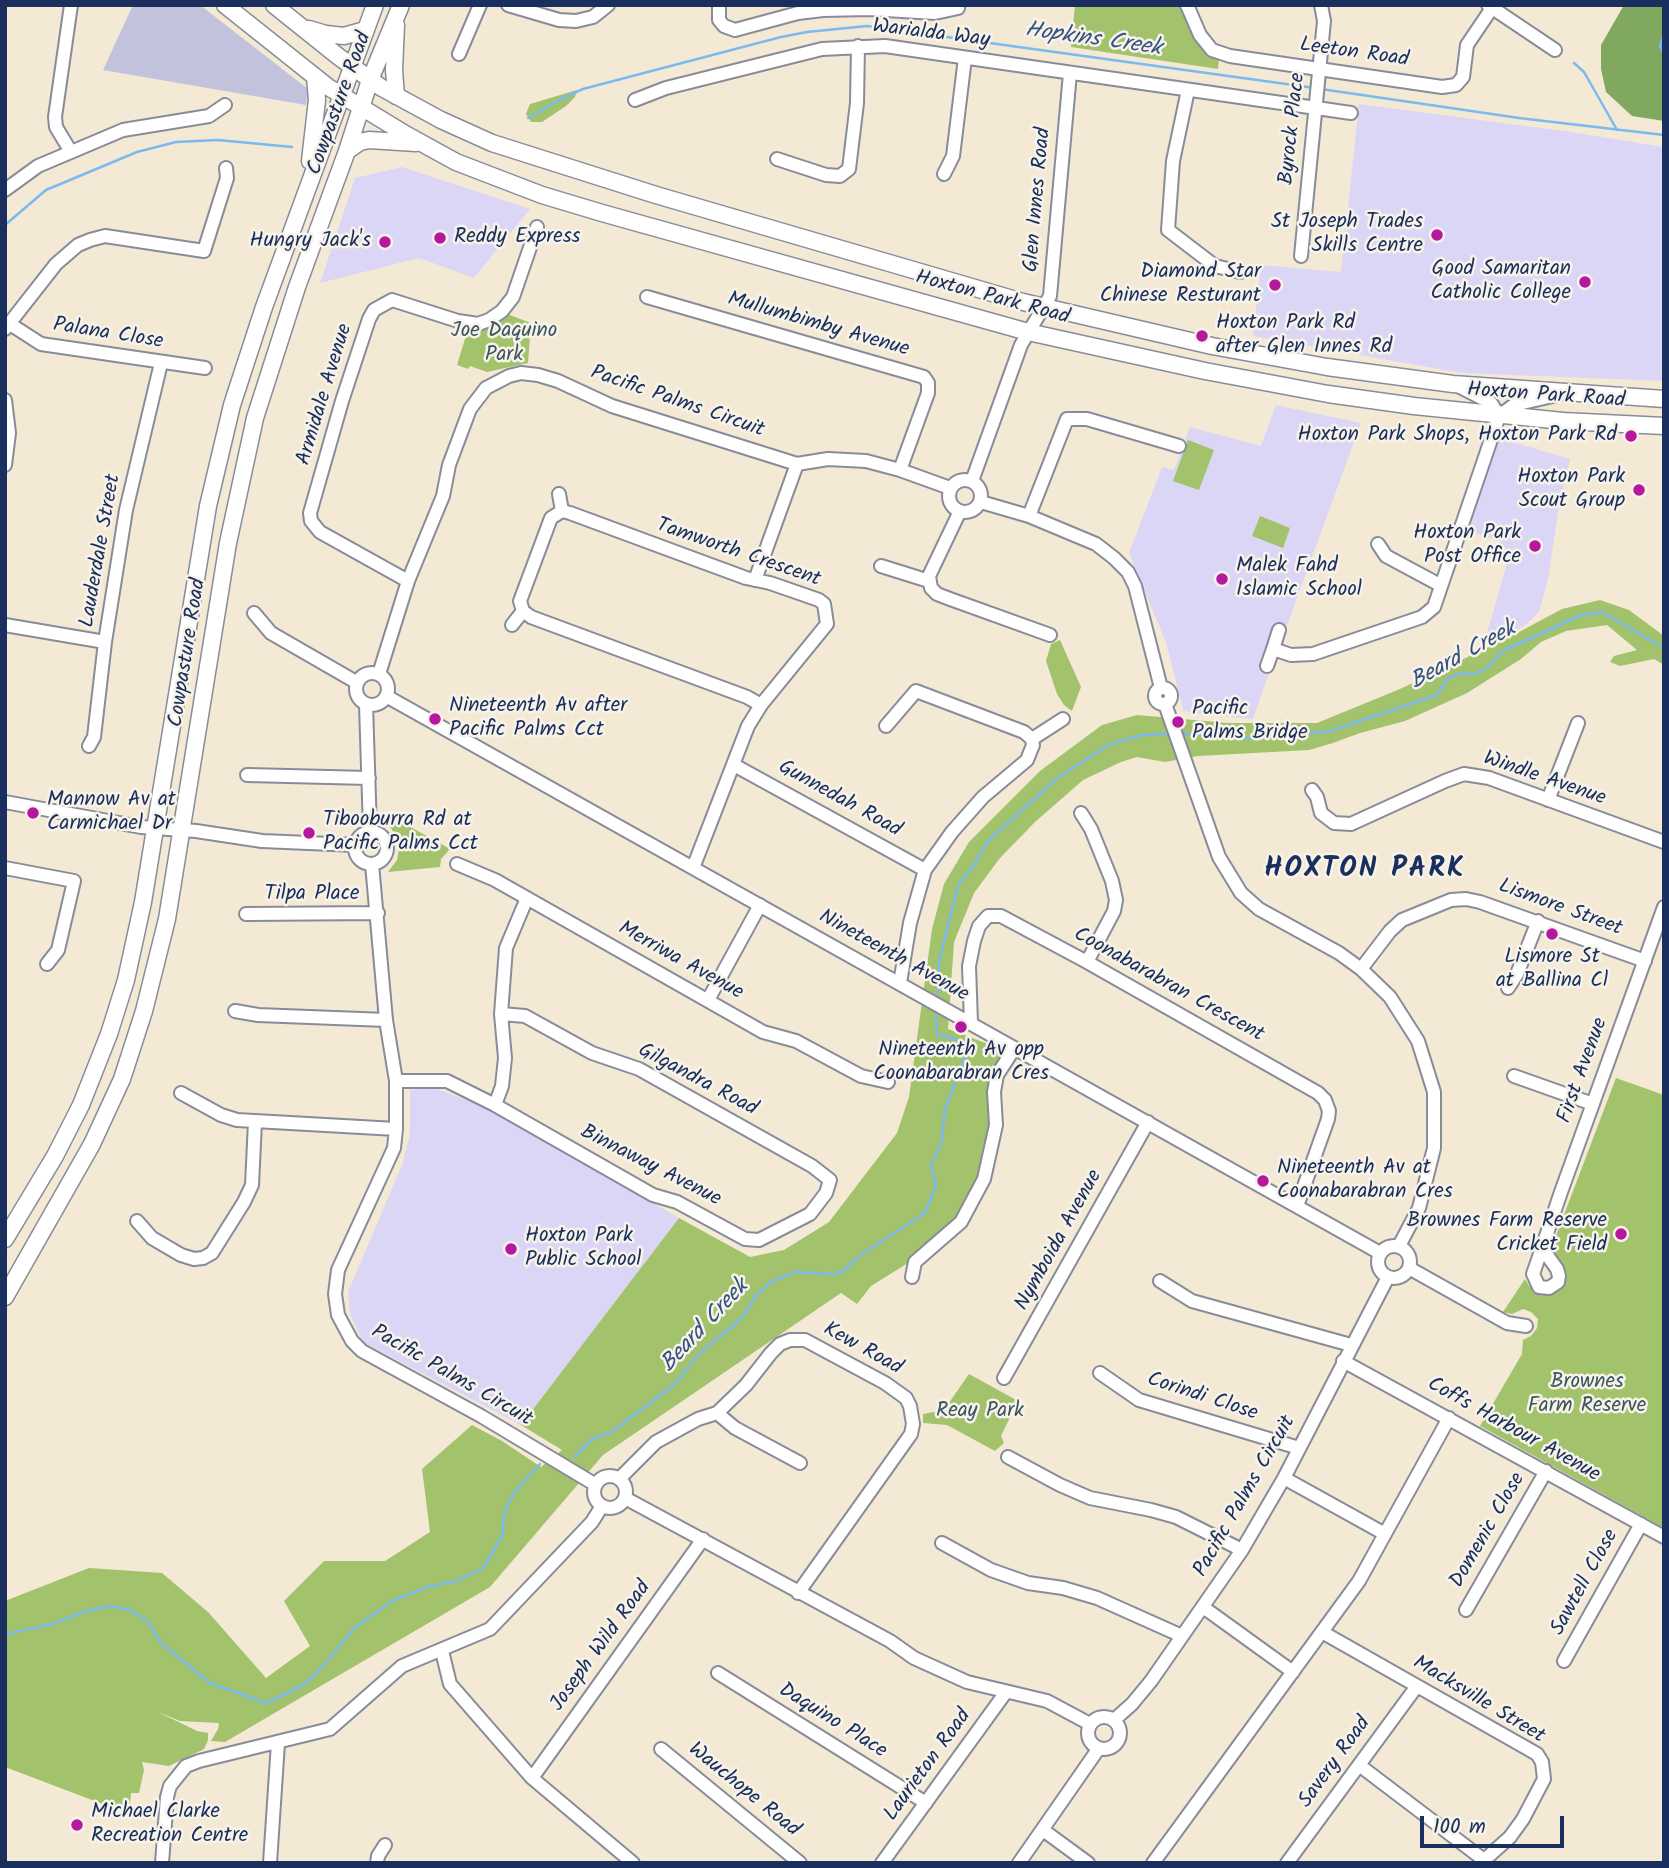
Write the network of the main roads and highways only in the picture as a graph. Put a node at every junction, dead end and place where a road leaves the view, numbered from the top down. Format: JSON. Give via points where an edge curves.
{"nodes":[{"id":1,"x":225,"y":5,"type":"edge"},
{"id":2,"x":274,"y":5,"type":"edge"},
{"id":3,"x":375,"y":5,"type":"edge"},
{"id":4,"x":398,"y":10,"type":"edge"},
{"id":5,"x":300,"y":27,"type":"junction"},
{"id":6,"x":365,"y":30,"type":"junction"},
{"id":7,"x":352,"y":67,"type":"junction"},
{"id":8,"x":315,"y":77,"type":"junction"},
{"id":9,"x":370,"y":80,"type":"junction"},
{"id":10,"x":341,"y":95,"type":"junction"},
{"id":11,"x":396,"y":96,"type":"junction"},
{"id":12,"x":360,"y":108,"type":"junction"},
{"id":13,"x":422,"y":143,"type":"junction"},
{"id":14,"x":347,"y":151,"type":"junction"},
{"id":15,"x":306,"y":192,"type":"junction"},
{"id":16,"x":1664,"y":399,"type":"edge"},
{"id":17,"x":1664,"y":426,"type":"edge"},
{"id":18,"x":5,"y":1239,"type":"edge"},
{"id":19,"x":5,"y":1297,"type":"edge"}],
"edges":[{"from":1,"to":8,"type":"main road","name":"Hoxton Park Road"},
{"from":2,"to":5,"type":"main road","name":"Hoxton Park Road"},
{"from":3,"to":6,"type":"main road","name":"Cowpasture Road"},
{"from":4,"to":9,"type":"main road","name":"Cowpasture Road"},
{"from":4,"to":11,"type":"main road"},
{"from":5,"to":6,"type":"main road","via":[[344,36]]},
{"from":5,"to":7,"type":"main road","name":"Hoxton Park Road"},
{"from":6,"to":7,"type":"main road","name":"Cowpasture Road"},
{"from":7,"to":9,"type":"main road","name":"Hoxton Park Road"},
{"from":7,"to":10,"type":"main road","name":"Cowpasture Road"},
{"from":8,"to":10,"type":"main road","name":"Hoxton Park Road"},
{"from":8,"to":15,"type":"main road","via":[[317,100]]},
{"from":9,"to":11,"type":"main road","name":"Hoxton Park Road"},
{"from":9,"to":12,"type":"main road","name":"Cowpasture Road"},
{"from":10,"to":12,"type":"main road","name":"Hoxton Park Road"},
{"from":10,"to":15,"type":"main road","name":"Cowpasture Road"},
{"from":11,"to":16,"type":"main road","name":"Hoxton Park Road","via":[[492,143],[543,161],[1044,308],[1327,367],[1453,384]]},
{"from":12,"to":13,"type":"main road","name":"Hoxton Park Road"},
{"from":12,"to":14,"type":"main road","name":"Cowpasture Road"},
{"from":13,"to":14,"type":"main road","via":[[369,140]]},
{"from":13,"to":17,"type":"main road","name":"Hoxton Park Road","via":[[456,162],[542,195],[1028,332],[1328,394],[1499,416]]},
{"from":14,"to":19,"type":"main road","name":"Cowpasture Road","via":[[296,287],[256,418],[228,543],[161,945],[144,1011],[122,1079],[92,1144]]},
{"from":15,"to":18,"type":"main road","name":"Cowpasture Road","via":[[244,365],[208,506],[156,828],[126,980],[86,1092]]}]}
